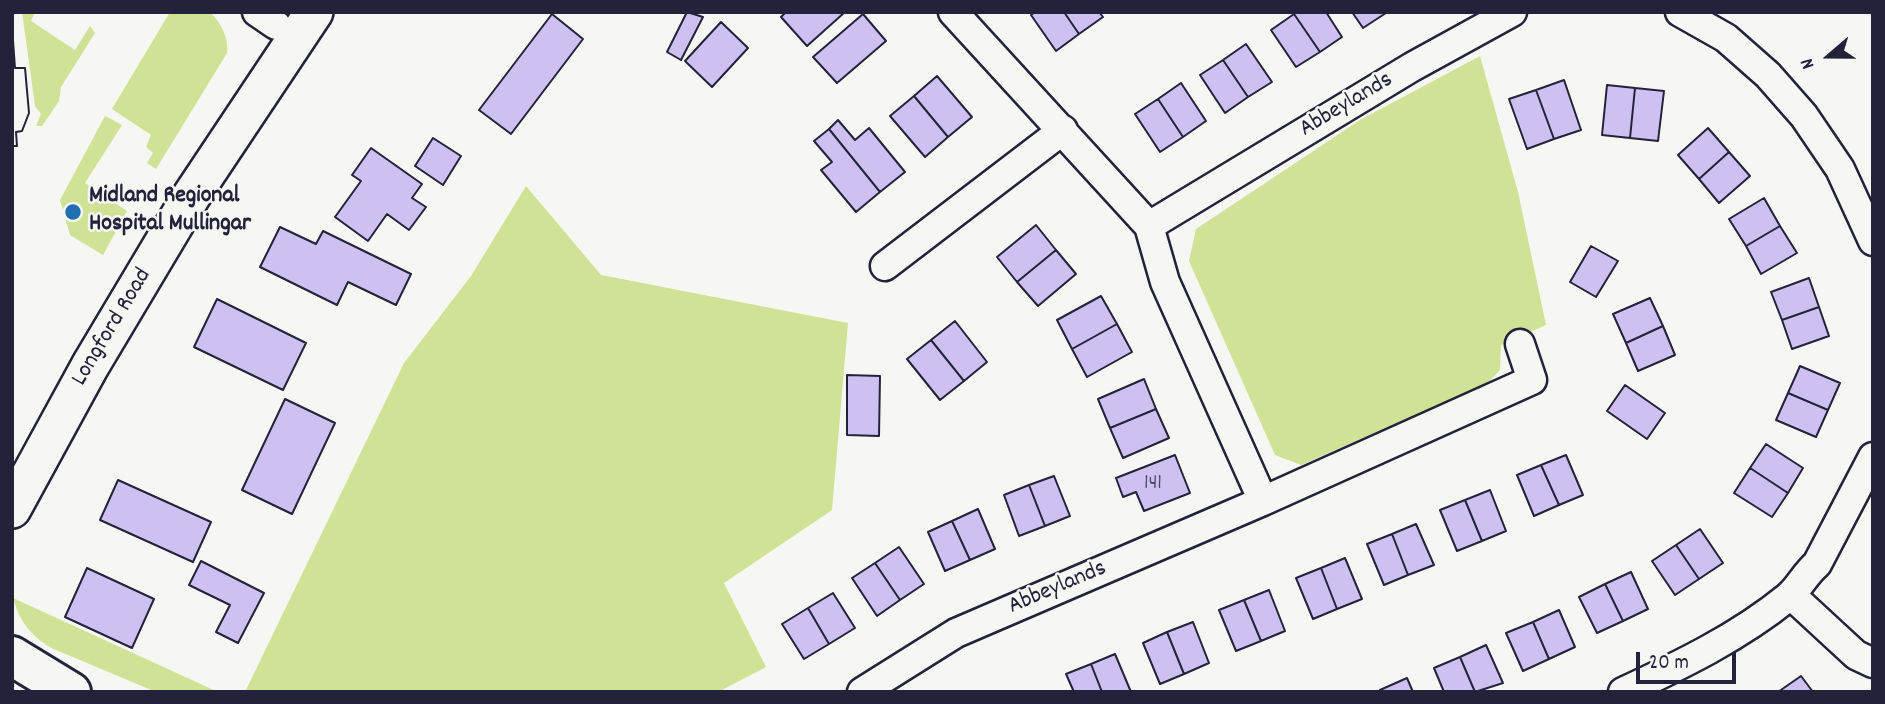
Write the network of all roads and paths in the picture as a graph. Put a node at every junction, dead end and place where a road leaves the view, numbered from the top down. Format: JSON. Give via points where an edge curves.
{"nodes":[{"id":1,"x":314,"y":12,"type":"edge"},
{"id":2,"x":953,"y":12,"type":"edge"},
{"id":3,"x":1512,"y":12,"type":"edge"},
{"id":4,"x":1681,"y":12,"type":"edge"},
{"id":5,"x":279,"y":19,"type":"edge"},
{"id":6,"x":1063,"y":131,"type":"junction"},
{"id":7,"x":1149,"y":226,"type":"junction"},
{"id":8,"x":1873,"y":241,"type":"edge"},
{"id":9,"x":884,"y":266,"type":"dead end"},
{"id":10,"x":1520,"y":344,"type":"dead end"},
{"id":11,"x":1873,"y":457,"type":"edge"},
{"id":12,"x":12,"y":459,"type":"edge"},
{"id":13,"x":1263,"y":500,"type":"junction"},
{"id":14,"x":12,"y":509,"type":"edge"},
{"id":15,"x":1791,"y":595,"type":"junction"},
{"id":16,"x":12,"y":656,"type":"edge"},
{"id":17,"x":1873,"y":663,"type":"edge"},
{"id":18,"x":71,"y":692,"type":"edge"},
{"id":19,"x":862,"y":692,"type":"edge"},
{"id":20,"x":1623,"y":692,"type":"edge"}],
"edges":[{"from":1,"to":14,"type":"street","name":"Longford Road","via":[[192,195]]},
{"from":2,"to":6,"type":"street"},
{"from":3,"to":7,"type":"street","name":"Abbeylands"},
{"from":4,"to":8,"type":"street","via":[[1727,38],[1804,116],[1840,169]]},
{"from":5,"to":12,"type":"street"},
{"from":6,"to":7,"type":"street"},
{"from":6,"to":9,"type":"street"},
{"from":7,"to":13,"type":"street","via":[[1165,282]]},
{"from":10,"to":13,"type":"street","name":"Abbeylands","via":[[1532,380]]},
{"from":11,"to":15,"type":"street","via":[[1816,564]]},
{"from":13,"to":19,"type":"street","name":"Abbeylands","via":[[956,633]]},
{"from":15,"to":17,"type":"street","via":[[1856,655]]},
{"from":15,"to":20,"type":"street","via":[[1702,655]]},
{"from":16,"to":18,"type":"main road"}]}
